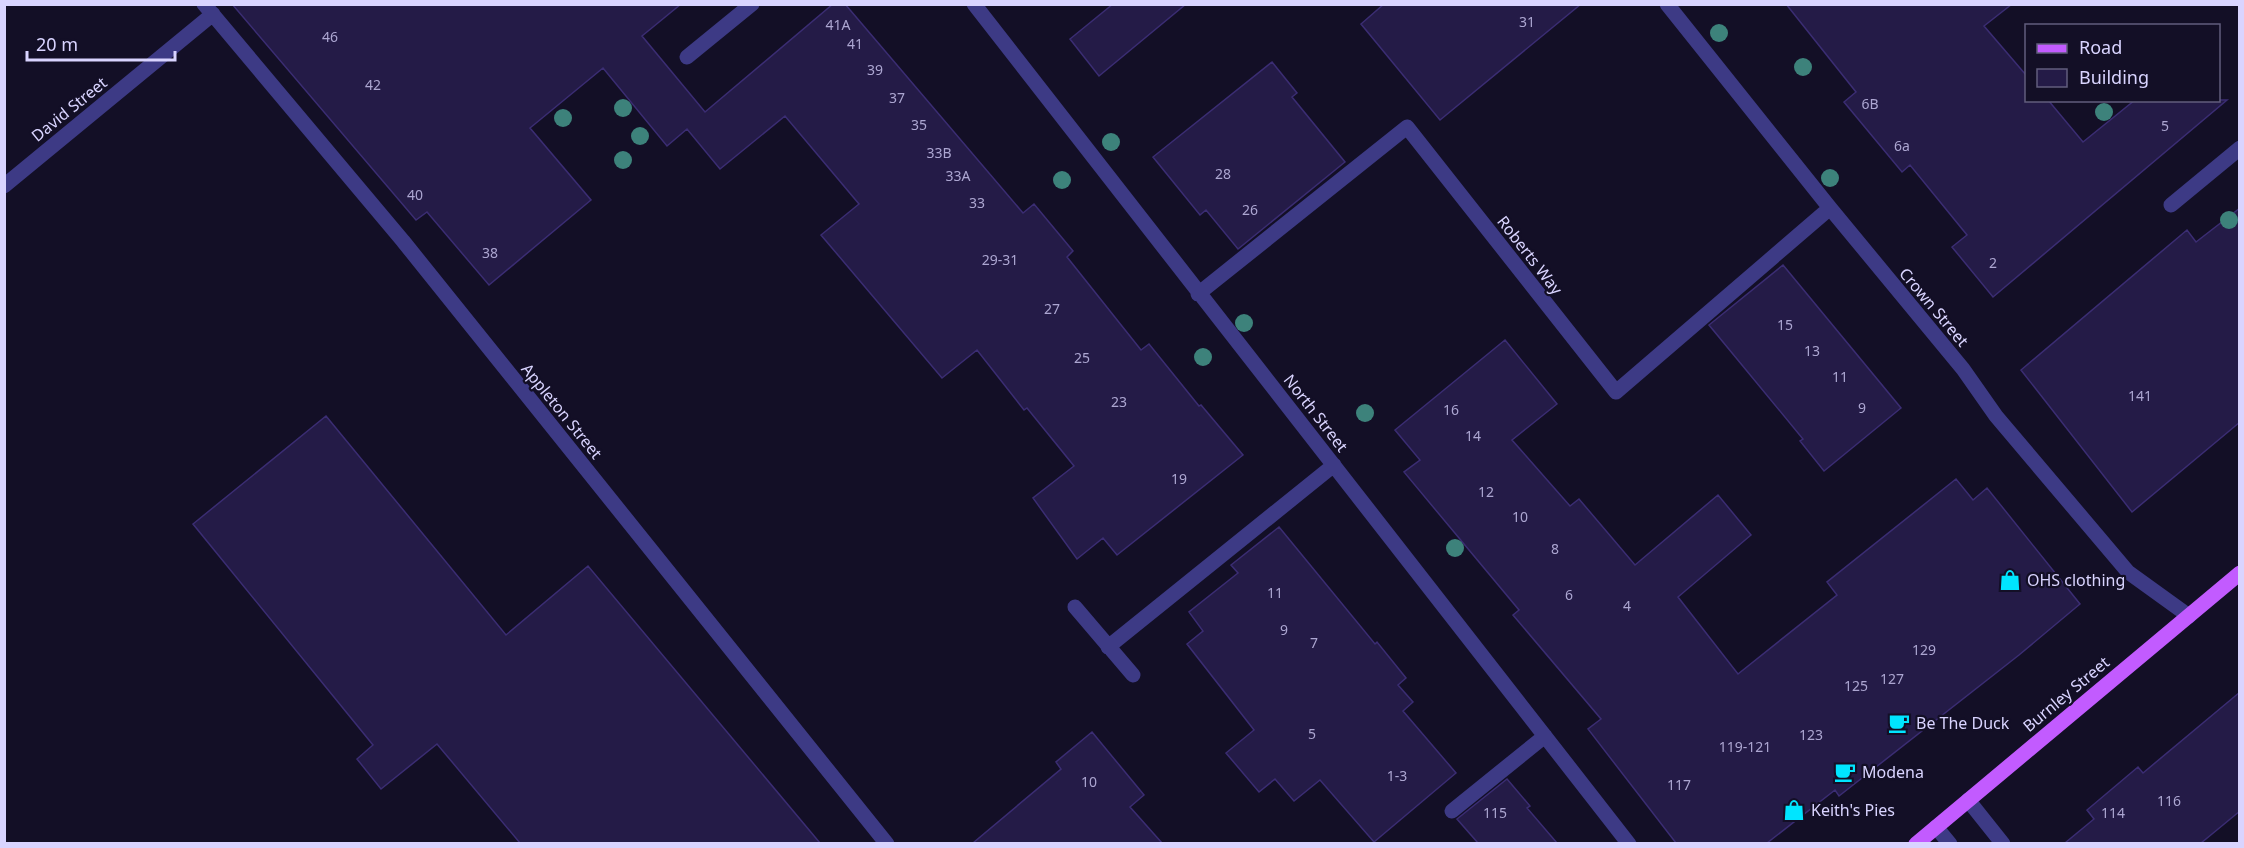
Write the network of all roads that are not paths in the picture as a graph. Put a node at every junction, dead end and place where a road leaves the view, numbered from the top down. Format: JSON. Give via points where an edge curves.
{"nodes":[{"id":1,"x":752,"y":4,"type":"edge"},
{"id":2,"x":974,"y":4,"type":"edge"},
{"id":3,"x":1667,"y":4,"type":"edge"},
{"id":4,"x":209,"y":9,"type":"edge"},
{"id":5,"x":687,"y":57,"type":"dead end"},
{"id":6,"x":2240,"y":148,"type":"edge"},
{"id":7,"x":4,"y":186,"type":"edge"},
{"id":8,"x":2171,"y":205,"type":"dead end"},
{"id":9,"x":1830,"y":208,"type":"junction"},
{"id":10,"x":1198,"y":294,"type":"junction"},
{"id":11,"x":1334,"y":465,"type":"junction"},
{"id":12,"x":2240,"y":573,"type":"edge"},
{"id":13,"x":1075,"y":607,"type":"dead end"},
{"id":14,"x":2189,"y":616,"type":"junction"},
{"id":15,"x":1108,"y":647,"type":"junction"},
{"id":16,"x":1133,"y":675,"type":"dead end"},
{"id":17,"x":1545,"y":736,"type":"junction"},
{"id":18,"x":1968,"y":800,"type":"junction"},
{"id":19,"x":1452,"y":811,"type":"dead end"},
{"id":20,"x":1936,"y":827,"type":"junction"},
{"id":21,"x":887,"y":843,"type":"edge"},
{"id":22,"x":1629,"y":843,"type":"edge"},
{"id":23,"x":1916,"y":843,"type":"edge"},
{"id":24,"x":1950,"y":843,"type":"edge"},
{"id":25,"x":2002,"y":843,"type":"edge"}],
"edges":[{"from":1,"to":5,"type":"street"},
{"from":2,"to":10,"type":"street","name":"North Street"},
{"from":3,"to":9,"type":"street","name":"Crown Street"},
{"from":4,"to":7,"type":"street","name":"David Street"},
{"from":4,"to":21,"type":"street","name":"Appleton Street","via":[[403,241]]},
{"from":6,"to":8,"type":"street"},
{"from":9,"to":10,"type":"street","name":"Roberts Way","via":[[1616,393],[1407,127]]},
{"from":9,"to":14,"type":"street","name":"Crown Street","via":[[1963,369],[1996,416],[2128,572]]},
{"from":10,"to":11,"type":"street","name":"North Street"},
{"from":11,"to":15,"type":"street"},
{"from":11,"to":17,"type":"street","name":"North Street"},
{"from":12,"to":14,"type":"main road","name":"Burnley Street"},
{"from":13,"to":15,"type":"street"},
{"from":14,"to":18,"type":"main road","name":"Burnley Street"},
{"from":15,"to":16,"type":"street"},
{"from":17,"to":19,"type":"street"},
{"from":17,"to":22,"type":"street","name":"North Street"},
{"from":18,"to":20,"type":"main road","name":"Burnley Street"},
{"from":18,"to":25,"type":"street"},
{"from":20,"to":23,"type":"main road","name":"Burnley Street"},
{"from":20,"to":24,"type":"street"}]}
